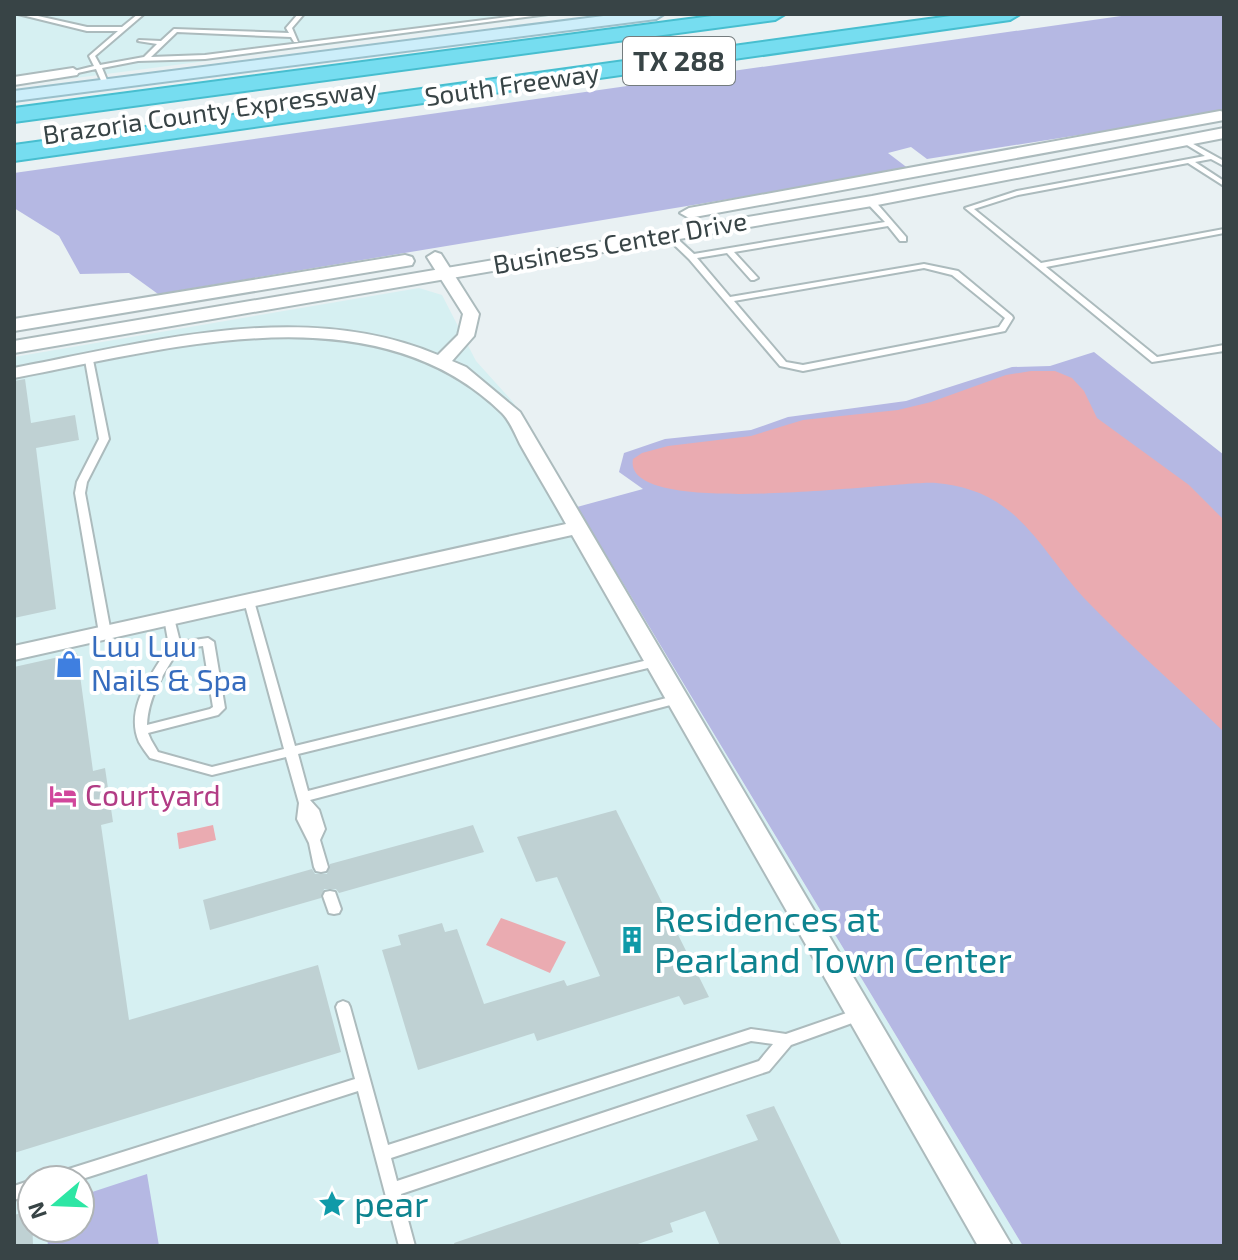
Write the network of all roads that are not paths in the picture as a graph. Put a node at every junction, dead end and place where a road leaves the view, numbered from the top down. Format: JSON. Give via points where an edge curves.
{"nodes":[{"id":1,"x":21,"y":14,"type":"edge"},
{"id":2,"x":141,"y":14,"type":"edge"},
{"id":3,"x":301,"y":14,"type":"edge"},
{"id":4,"x":545,"y":14,"type":"edge"},
{"id":5,"x":656,"y":14,"type":"edge"},
{"id":6,"x":775,"y":14,"type":"edge"},
{"id":7,"x":868,"y":14,"type":"edge"},
{"id":8,"x":929,"y":14,"type":"edge"},
{"id":9,"x":1010,"y":14,"type":"edge"},
{"id":10,"x":451,"y":16,"type":"dead end"},
{"id":11,"x":458,"y":25,"type":"junction"},
{"id":12,"x":121,"y":29,"type":"junction"},
{"id":13,"x":293,"y":35,"type":"junction"},
{"id":14,"x":141,"y":41,"type":"dead end"},
{"id":15,"x":163,"y":43,"type":"junction"},
{"id":16,"x":304,"y":52,"type":"junction"},
{"id":17,"x":480,"y":54,"type":"junction"},
{"id":18,"x":146,"y":58,"type":"junction"},
{"id":19,"x":98,"y":67,"type":"junction"},
{"id":20,"x":73,"y":72,"type":"joint"},
{"id":21,"x":14,"y":81,"type":"edge"},
{"id":22,"x":106,"y":85,"type":"junction"},
{"id":23,"x":14,"y":96,"type":"edge"},
{"id":24,"x":14,"y":107,"type":"edge"},
{"id":25,"x":348,"y":109,"type":"junction"},
{"id":26,"x":14,"y":115,"type":"edge"},
{"id":27,"x":1224,"y":115,"type":"edge"},
{"id":28,"x":14,"y":126,"type":"edge"},
{"id":29,"x":1159,"y":126,"type":"junction"},
{"id":30,"x":1224,"y":133,"type":"edge"},
{"id":31,"x":14,"y":138,"type":"edge"},
{"id":32,"x":1184,"y":141,"type":"junction"},
{"id":33,"x":14,"y":146,"type":"edge"},
{"id":34,"x":14,"y":153,"type":"edge"},
{"id":35,"x":1211,"y":157,"type":"junction"},
{"id":36,"x":1189,"y":161,"type":"junction"},
{"id":37,"x":972,"y":162,"type":"junction"},
{"id":38,"x":1223,"y":163,"type":"edge"},
{"id":39,"x":14,"y":166,"type":"edge"},
{"id":40,"x":995,"y":176,"type":"junction"},
{"id":41,"x":1224,"y":184,"type":"edge"},
{"id":42,"x":1017,"y":193,"type":"junction"},
{"id":43,"x":870,"y":201,"type":"junction"},
{"id":44,"x":889,"y":224,"type":"junction"},
{"id":45,"x":668,"y":226,"type":"junction"},
{"id":46,"x":1224,"y":231,"type":"edge"},
{"id":47,"x":543,"y":238,"type":"dead end"},
{"id":48,"x":903,"y":239,"type":"dead end"},
{"id":49,"x":729,"y":251,"type":"junction"},
{"id":50,"x":692,"y":257,"type":"junction"},
{"id":51,"x":441,"y":264,"type":"junction"},
{"id":52,"x":1039,"y":266,"type":"junction"},
{"id":53,"x":754,"y":278,"type":"dead end"},
{"id":54,"x":727,"y":300,"type":"junction"},
{"id":55,"x":14,"y":325,"type":"edge"},
{"id":56,"x":14,"y":347,"type":"edge"},
{"id":57,"x":1224,"y":348,"type":"edge"},
{"id":58,"x":89,"y":360,"type":"junction"},
{"id":59,"x":441,"y":362,"type":"junction"},
{"id":60,"x":14,"y":373,"type":"edge"},
{"id":61,"x":578,"y":527,"type":"junction"},
{"id":62,"x":249,"y":601,"type":"junction"},
{"id":63,"x":169,"y":618,"type":"junction"},
{"id":64,"x":105,"y":633,"type":"junction"},
{"id":65,"x":175,"y":646,"type":"junction"},
{"id":66,"x":14,"y":653,"type":"edge"},
{"id":67,"x":656,"y":662,"type":"junction"},
{"id":68,"x":678,"y":699,"type":"junction"},
{"id":69,"x":142,"y":730,"type":"junction"},
{"id":70,"x":291,"y":752,"type":"junction"},
{"id":71,"x":304,"y":800,"type":"junction"},
{"id":72,"x":321,"y":867,"type":"dead end"},
{"id":73,"x":343,"y":1007,"type":"dead end"},
{"id":74,"x":861,"y":1014,"type":"junction"},
{"id":75,"x":786,"y":1040,"type":"junction"},
{"id":76,"x":363,"y":1083,"type":"junction"},
{"id":77,"x":382,"y":1154,"type":"junction"},
{"id":78,"x":96,"y":1167,"type":"edge"},
{"id":79,"x":392,"y":1190,"type":"junction"},
{"id":80,"x":407,"y":1246,"type":"edge"},
{"id":81,"x":996,"y":1246,"type":"edge"}],
"edges":[{"from":1,"to":12,"type":"lane","via":[[87,29]]},
{"from":2,"to":12,"type":"lane"},
{"from":3,"to":13,"type":"lane","via":[[289,28]]},
{"from":4,"to":11,"type":"lane"},
{"from":5,"to":16,"type":"main road"},
{"from":6,"to":17,"type":"highway","name":"South Freeway","number":"TX 288"},
{"from":7,"to":28,"type":"highway","name":"Brazoria County Expressway"},
{"from":8,"to":31,"type":"highway","name":"Brazoria County Expressway"},
{"from":9,"to":25,"type":"highway","name":"South Freeway","number":"TX 288"},
{"from":10,"to":11,"type":"lane"},
{"from":11,"to":16,"type":"lane"},
{"from":12,"to":19,"type":"lane","via":[[92,56]]},
{"from":13,"to":15,"type":"lane","via":[[176,30]]},
{"from":13,"to":16,"type":"lane"},
{"from":14,"to":15,"type":"lane"},
{"from":15,"to":18,"type":"lane"},
{"from":16,"to":18,"type":"lane"},
{"from":16,"to":22,"type":"main road"},
{"from":16,"to":24,"type":"highway"},
{"from":17,"to":26,"type":"highway","name":"South Freeway","number":"TX 288"},
{"from":17,"to":28,"type":"highway"},
{"from":18,"to":19,"type":"lane"},
{"from":19,"to":20,"type":"lane"},
{"from":19,"to":22,"type":"lane"},
{"from":20,"to":21,"type":"street"},
{"from":22,"to":23,"type":"main road"},
{"from":25,"to":33,"type":"highway"},
{"from":25,"to":34,"type":"highway","name":"South Freeway","number":"TX 288"},
{"from":25,"to":39,"type":"highway"},
{"from":27,"to":29,"type":"street","name":"Business Center Drive"},
{"from":29,"to":32,"type":"street"},
{"from":29,"to":37,"type":"street","name":"Business Center Drive"},
{"from":30,"to":32,"type":"street","name":"Business Center Drive"},
{"from":32,"to":35,"type":"lane"},
{"from":32,"to":40,"type":"street","name":"Business Center Drive"},
{"from":35,"to":36,"type":"lane"},
{"from":35,"to":38,"type":"lane"},
{"from":36,"to":41,"type":"lane"},
{"from":36,"to":42,"type":"lane"},
{"from":37,"to":40,"type":"street"},
{"from":37,"to":45,"type":"street","name":"Business Center Drive"},
{"from":40,"to":42,"type":"lane"},
{"from":40,"to":43,"type":"street","name":"Business Center Drive"},
{"from":42,"to":52,"type":"lane","via":[[969,208]]},
{"from":43,"to":44,"type":"lane"},
{"from":43,"to":45,"type":"street","name":"Business Center Drive"},
{"from":44,"to":48,"type":"lane"},
{"from":44,"to":49,"type":"lane"},
{"from":45,"to":50,"type":"lane"},
{"from":45,"to":51,"type":"street","name":"Business Center Drive"},
{"from":46,"to":52,"type":"lane"},
{"from":47,"to":51,"type":"street","name":"Business Center Drive"},
{"from":49,"to":50,"type":"lane"},
{"from":49,"to":53,"type":"lane"},
{"from":50,"to":54,"type":"lane"},
{"from":51,"to":55,"type":"street","name":"Business Center Drive"},
{"from":51,"to":56,"type":"street","name":"Business Center Drive"},
{"from":51,"to":59,"type":"street","via":[[471,314],[466,336]]},
{"from":52,"to":57,"type":"lane","via":[[1155,360]]},
{"from":54,"to":54,"type":"lane","via":[[783,364],[803,368],[1002,329],[1009,318],[955,273],[924,266]]},
{"from":58,"to":59,"type":"street","via":[[234,335],[291,331],[357,336],[414,349]]},
{"from":58,"to":60,"type":"street"},
{"from":58,"to":64,"type":"lane","via":[[104,439],[80,493]]},
{"from":59,"to":61,"type":"street","via":[[481,383],[511,412]]},
{"from":61,"to":62,"type":"street"},
{"from":61,"to":67,"type":"street"},
{"from":62,"to":63,"type":"street"},
{"from":62,"to":70,"type":"lane"},
{"from":63,"to":64,"type":"street"},
{"from":63,"to":65,"type":"lane"},
{"from":64,"to":66,"type":"street"},
{"from":65,"to":69,"type":"lane","via":[[139,709]]},
{"from":65,"to":69,"type":"lane","via":[[208,642],[219,708]]},
{"from":67,"to":68,"type":"street"},
{"from":67,"to":70,"type":"lane"},
{"from":68,"to":71,"type":"lane"},
{"from":68,"to":74,"type":"street"},
{"from":69,"to":70,"type":"lane","via":[[154,755],[212,771]]},
{"from":70,"to":71,"type":"lane"},
{"from":71,"to":72,"type":"lane","via":[[319,829],[314,840]]},
{"from":73,"to":76,"type":"lane"},
{"from":74,"to":75,"type":"lane"},
{"from":74,"to":81,"type":"street"},
{"from":75,"to":77,"type":"lane","via":[[751,1035]]},
{"from":75,"to":79,"type":"lane","via":[[764,1066]]},
{"from":76,"to":77,"type":"lane"},
{"from":76,"to":78,"type":"lane"},
{"from":77,"to":79,"type":"lane"},
{"from":79,"to":80,"type":"lane"}]}
